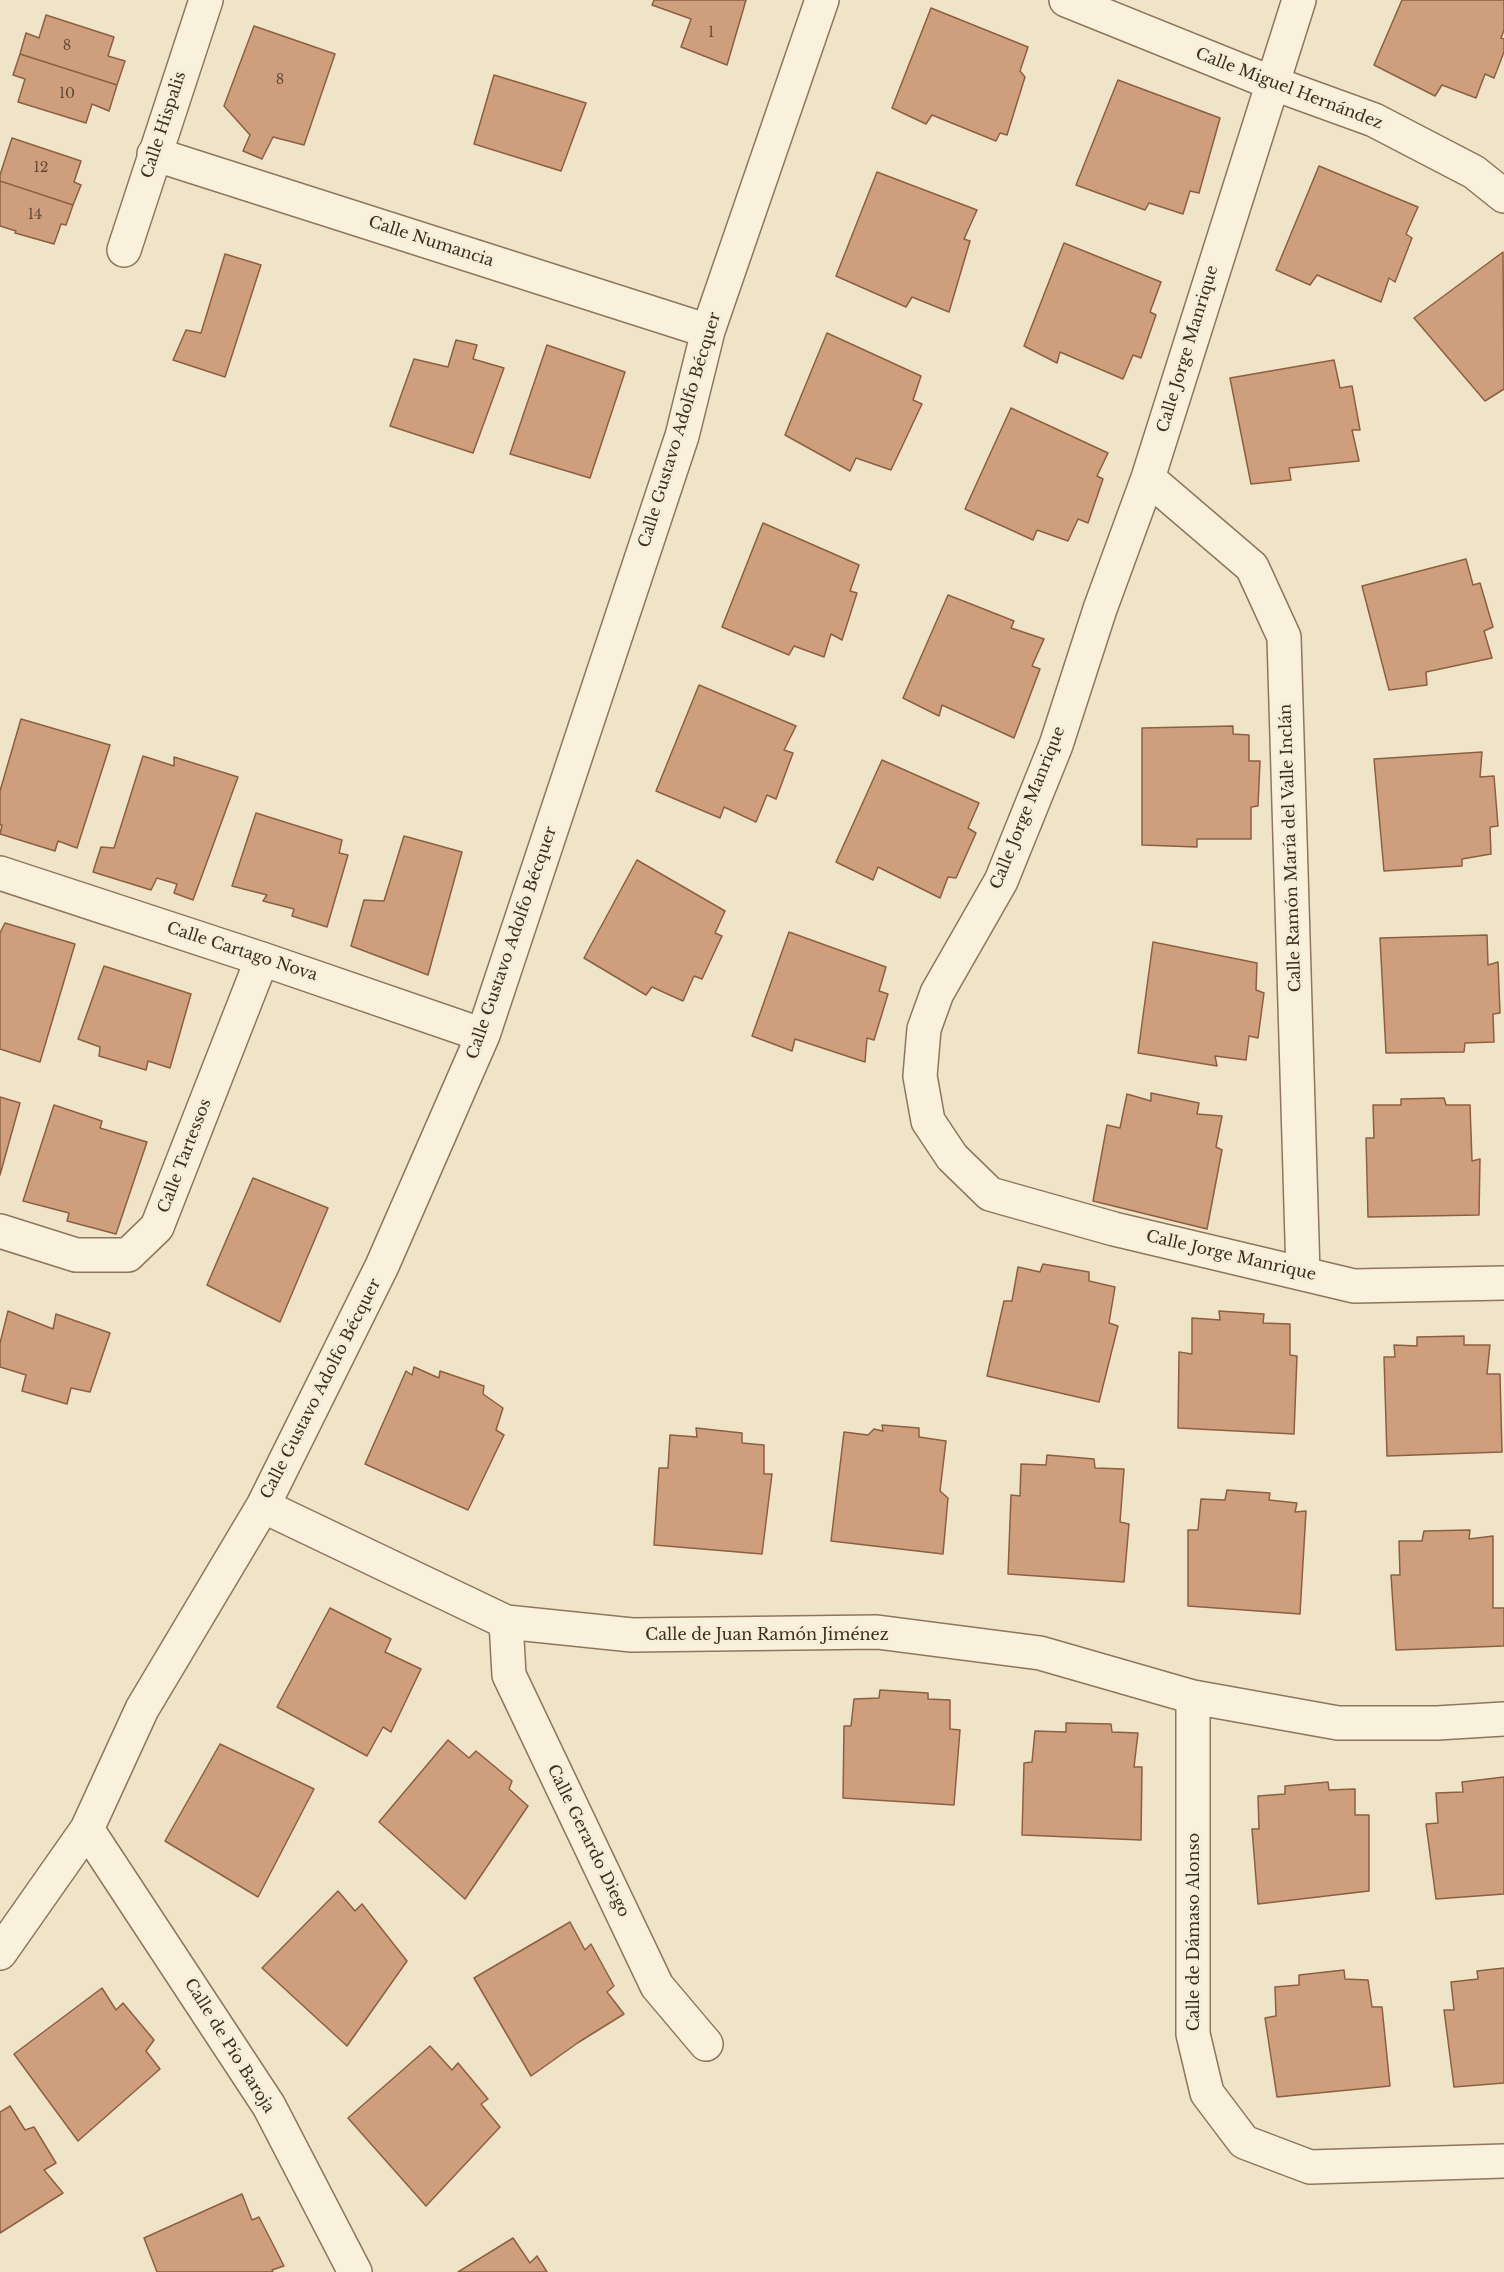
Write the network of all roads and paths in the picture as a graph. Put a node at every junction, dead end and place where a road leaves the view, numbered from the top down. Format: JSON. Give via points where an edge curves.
{"nodes":[{"id":1,"x":206,"y":0,"type":"edge"},
{"id":2,"x":822,"y":0,"type":"edge"},
{"id":3,"x":1066,"y":0,"type":"edge"},
{"id":4,"x":1299,"y":0,"type":"edge"},
{"id":5,"x":1272,"y":83,"type":"junction"},
{"id":6,"x":154,"y":154,"type":"junction"},
{"id":7,"x":1504,"y":196,"type":"edge"},
{"id":8,"x":124,"y":250,"type":"dead end"},
{"id":9,"x":708,"y":331,"type":"junction"},
{"id":10,"x":1148,"y":478,"type":"junction"},
{"id":11,"x":0,"y":873,"type":"edge"},
{"id":12,"x":262,"y":959,"type":"junction"},
{"id":13,"x":483,"y":1035,"type":"junction"},
{"id":14,"x":0,"y":1231,"type":"edge"},
{"id":15,"x":1303,"y":1273,"type":"junction"},
{"id":16,"x":1504,"y":1282,"type":"edge"},
{"id":17,"x":262,"y":1506,"type":"junction"},
{"id":18,"x":506,"y":1622,"type":"junction"},
{"id":19,"x":1193,"y":1697,"type":"junction"},
{"id":20,"x":1504,"y":1719,"type":"edge"},
{"id":21,"x":87,"y":1829,"type":"junction"},
{"id":22,"x":0,"y":1953,"type":"edge"},
{"id":23,"x":706,"y":2044,"type":"dead end"},
{"id":24,"x":1504,"y":2161,"type":"edge"},
{"id":25,"x":355,"y":2272,"type":"edge"}],
"edges":[{"from":1,"to":6,"type":"street","name":"Calle Hispalis"},
{"from":2,"to":9,"type":"street","name":"Calle Gustavo Adolfo Bécquer"},
{"from":3,"to":5,"type":"street","name":"Calle Miguel Hernández"},
{"from":4,"to":5,"type":"street","name":"Calle Jorge Manrique"},
{"from":5,"to":7,"type":"street","name":"Calle Miguel Hernández","via":[[1374,120],[1474,172]]},
{"from":5,"to":10,"type":"street","name":"Calle Jorge Manrique"},
{"from":6,"to":8,"type":"street","name":"Calle Hispalis"},
{"from":6,"to":9,"type":"street","name":"Calle Numancia"},
{"from":9,"to":13,"type":"street","name":"Calle Gustavo Adolfo Bécquer","via":[[678,447]]},
{"from":10,"to":15,"type":"street","name":"Calle Ramón María del Valle Inclán","via":[[1252,567],[1284,637]]},
{"from":10,"to":15,"type":"street","name":"Calle Jorge Manrique","via":[[1056,745],[1005,871],[937,993],[924,1029],[921,1076],[928,1121],[952,1157],[990,1194],[1114,1229]]},
{"from":11,"to":12,"type":"street","name":"Calle Cartago Nova"},
{"from":12,"to":13,"type":"street","name":"Calle Cartago Nova"},
{"from":12,"to":14,"type":"street","name":"Calle Tartessos","via":[[157,1227],[128,1255],[76,1255]]},
{"from":13,"to":17,"type":"street","name":"Calle Gustavo Adolfo Bécquer","via":[[382,1266]]},
{"from":15,"to":16,"type":"street","name":"Calle Jorge Manrique","via":[[1354,1286]]},
{"from":17,"to":18,"type":"street","name":"Calle de Juan Ramón Jiménez"},
{"from":17,"to":21,"type":"street","name":"Calle Gustavo Adolfo Bécquer","via":[[142,1709]]},
{"from":18,"to":19,"type":"street","name":"Calle de Juan Ramón Jiménez","via":[[632,1635],[877,1632],[1040,1653]]},
{"from":18,"to":23,"type":"street","name":"Calle Gerardo Diego","via":[[508,1674],[657,1986]]},
{"from":19,"to":20,"type":"street","name":"Calle de Juan Ramón Jiménez","via":[[1338,1723]]},
{"from":19,"to":24,"type":"street","name":"Calle de Dámaso Alonso","via":[[1193,2034],[1207,2093],[1244,2142],[1310,2166]]},
{"from":21,"to":22,"type":"street","name":"Calle Gustavo Adolfo Bécquer"},
{"from":21,"to":25,"type":"street","name":"Calle de Pío Baroja","via":[[269,2106]]}]}
